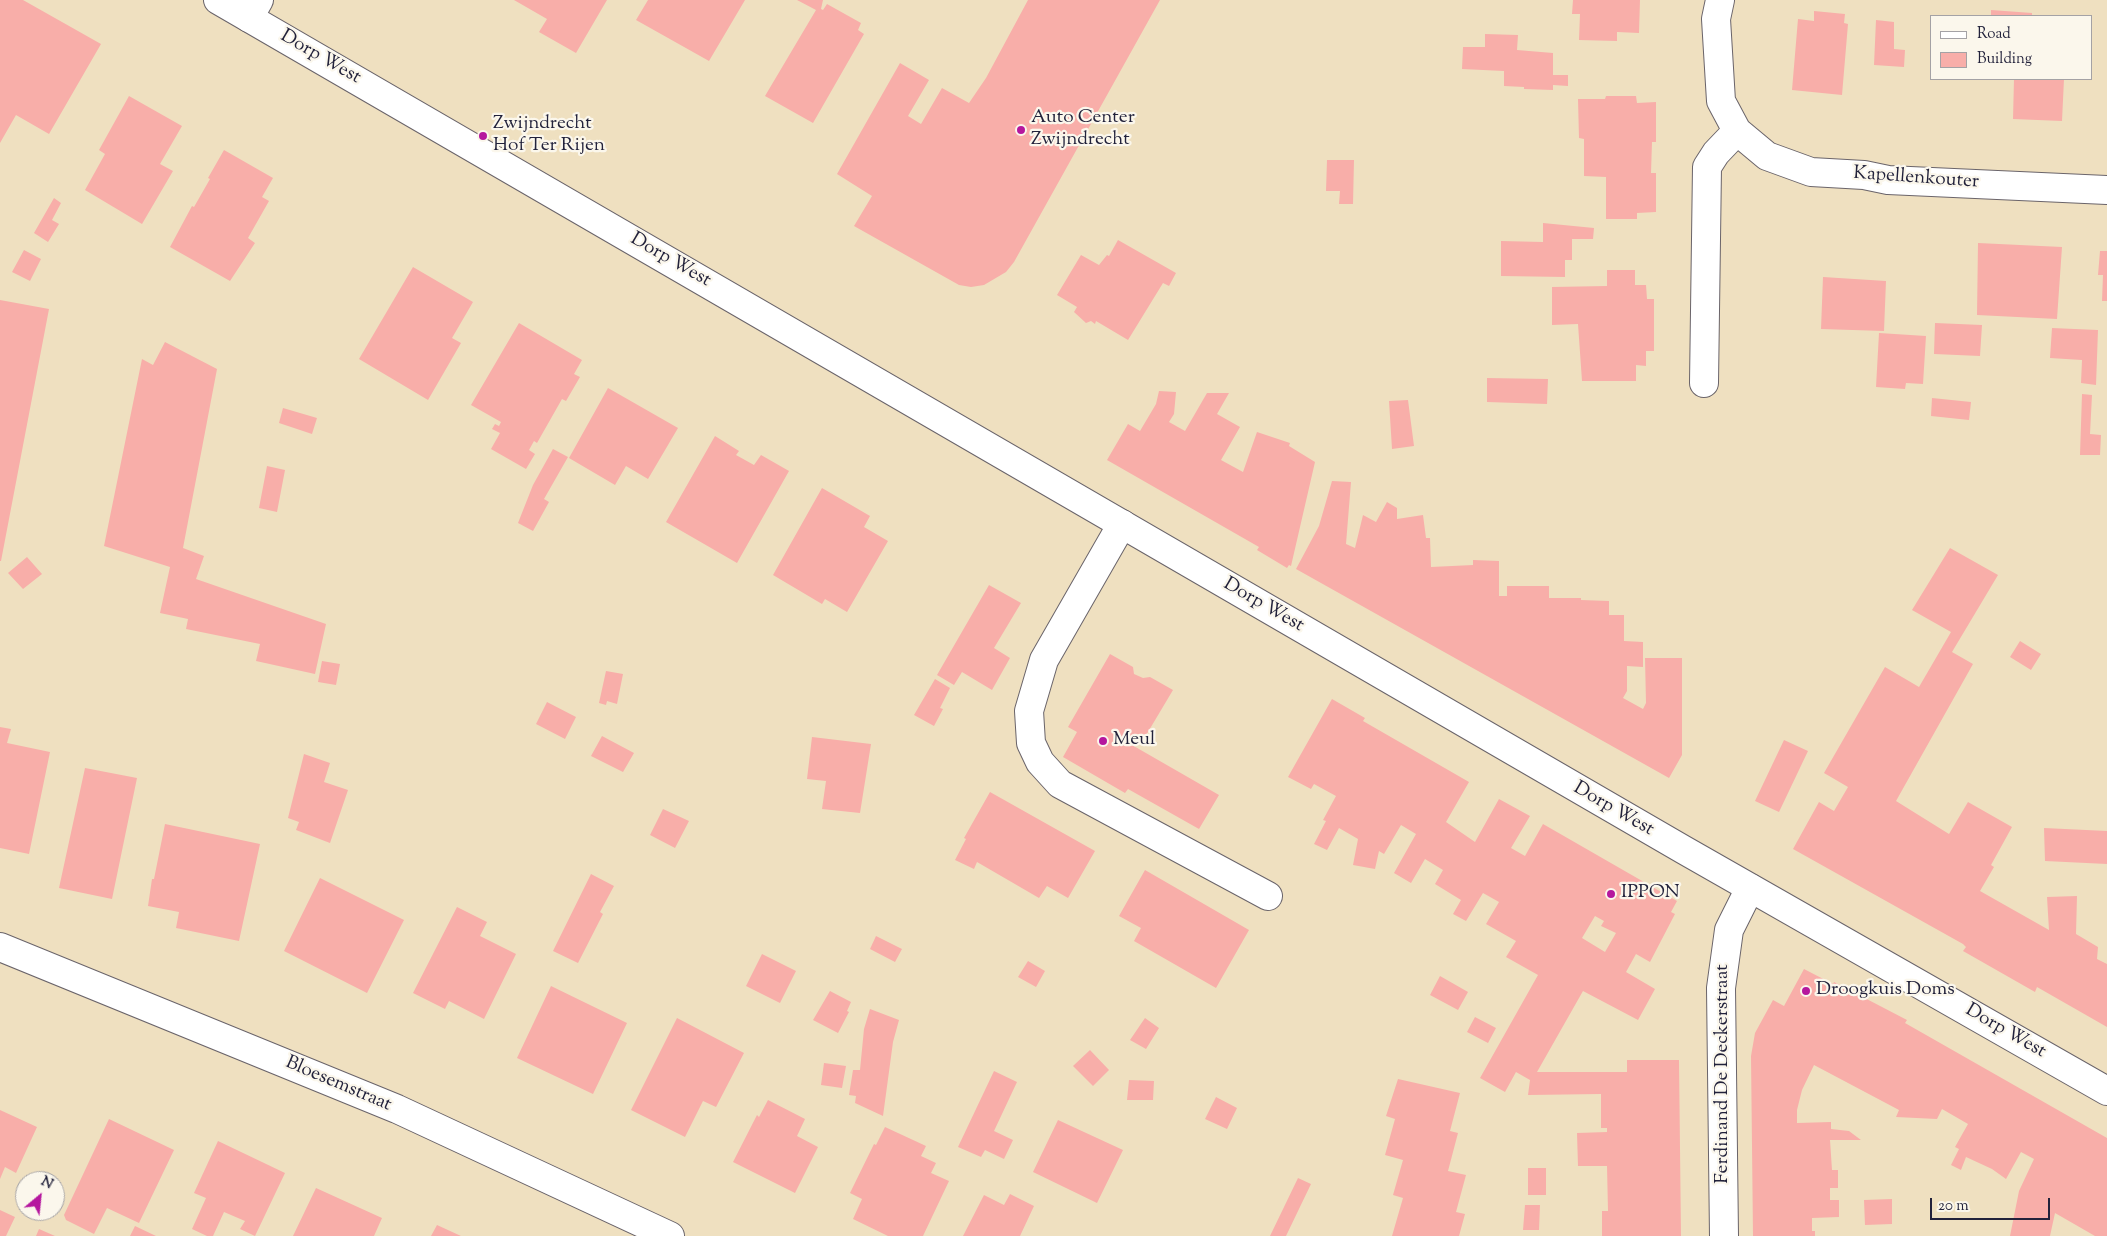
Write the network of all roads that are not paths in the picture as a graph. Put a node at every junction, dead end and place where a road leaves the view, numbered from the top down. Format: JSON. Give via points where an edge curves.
{"nodes":[{"id":1,"x":218,"y":0,"type":"edge"},
{"id":2,"x":1720,"y":0,"type":"edge"},
{"id":3,"x":254,"y":9,"type":"edge"},
{"id":4,"x":1737,"y":131,"type":"junction"},
{"id":5,"x":2107,"y":190,"type":"edge"},
{"id":6,"x":1704,"y":383,"type":"dead end"},
{"id":7,"x":1122,"y":524,"type":"junction"},
{"id":8,"x":1750,"y":888,"type":"junction"},
{"id":9,"x":1268,"y":896,"type":"dead end"},
{"id":10,"x":0,"y":947,"type":"edge"},
{"id":11,"x":2107,"y":1091,"type":"edge"},
{"id":12,"x":670,"y":1236,"type":"edge"},
{"id":13,"x":1724,"y":1236,"type":"edge"}],
"edges":[{"from":1,"to":3,"type":"street","name":"Dorp West"},
{"from":2,"to":4,"type":"street","name":"Kapellenkouter","via":[[1716,19],[1721,101]]},
{"from":3,"to":7,"type":"street","name":"Dorp West"},
{"from":4,"to":5,"type":"street","name":"Kapellenkouter","via":[[1767,156],[1811,172],[1888,180]]},
{"from":4,"to":6,"type":"street","via":[[1716,152],[1707,167]]},
{"from":7,"to":8,"type":"street","name":"Dorp West"},
{"from":7,"to":9,"type":"street","via":[[1044,660],[1029,711],[1031,742],[1040,762],[1060,784]]},
{"from":8,"to":11,"type":"street","name":"Dorp West"},
{"from":8,"to":13,"type":"street","name":"Ferdinand De Deckerstraat","via":[[1729,930],[1721,988]]},
{"from":10,"to":12,"type":"street","name":"Bloesemstraat","via":[[397,1110]]}]}
